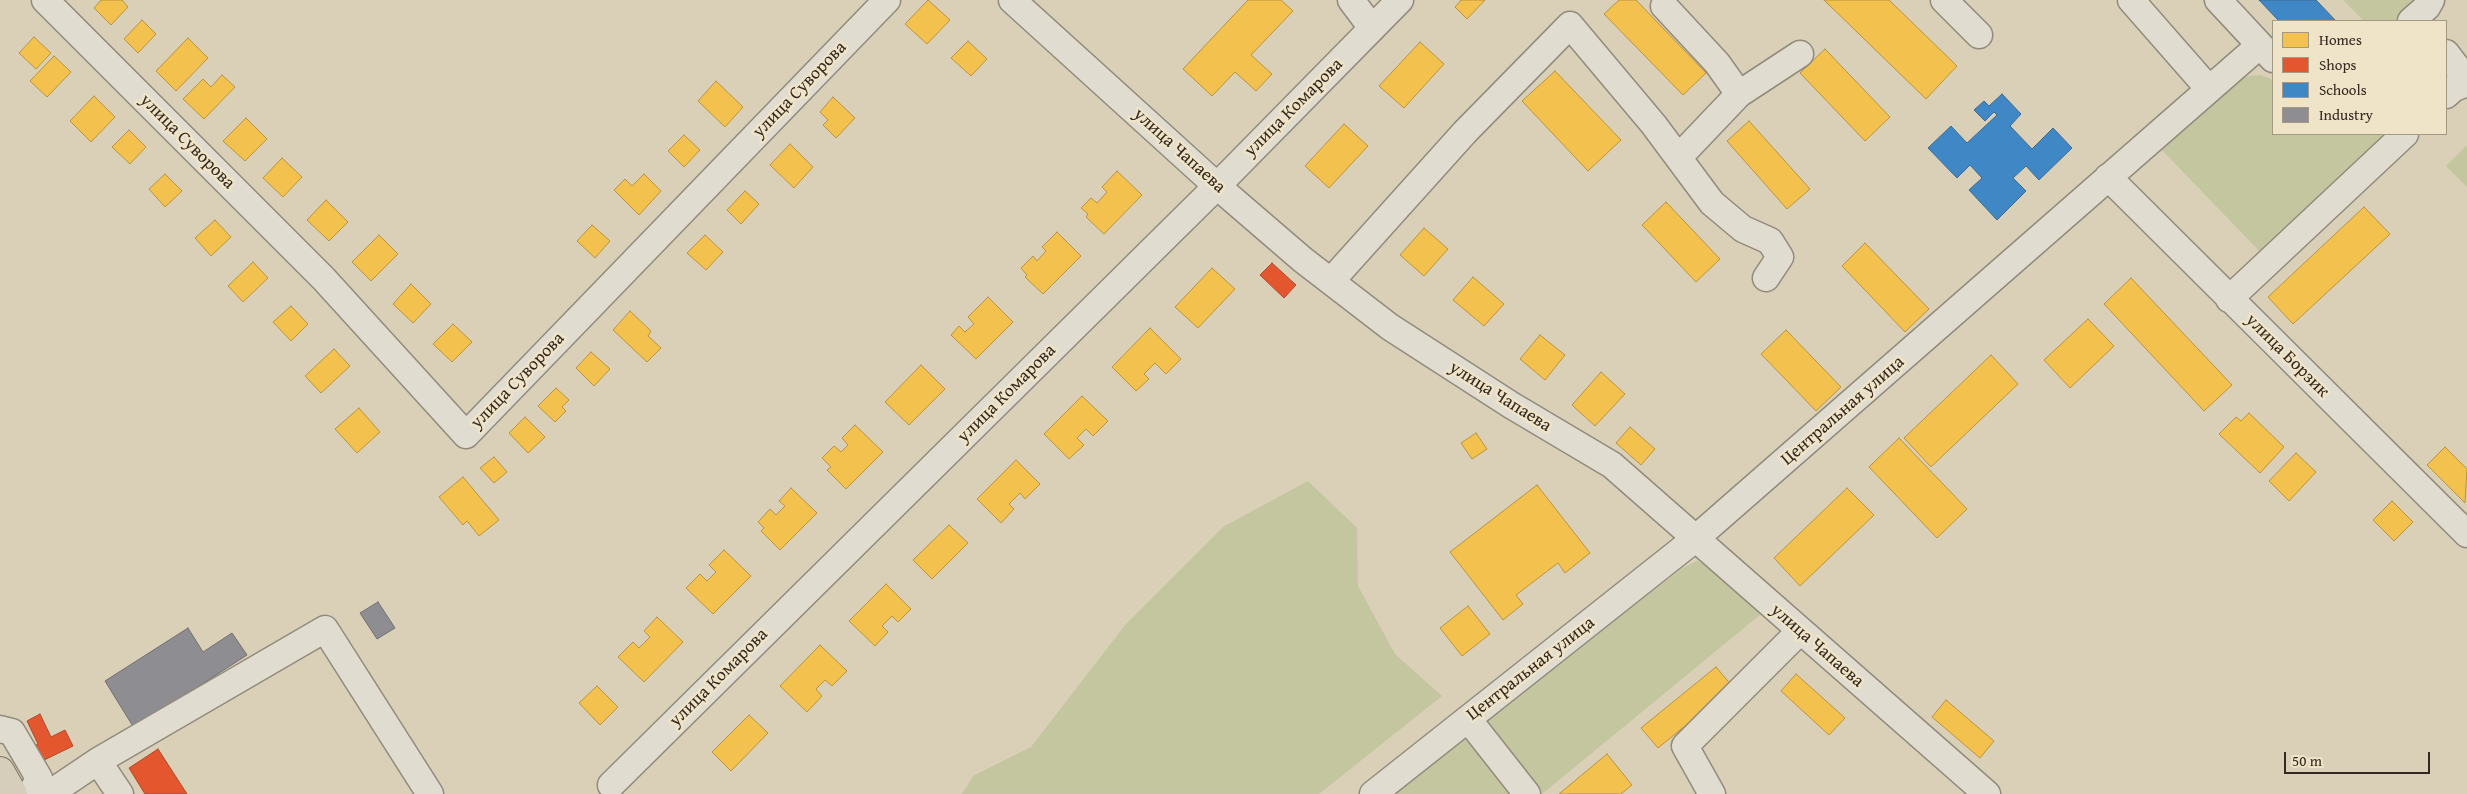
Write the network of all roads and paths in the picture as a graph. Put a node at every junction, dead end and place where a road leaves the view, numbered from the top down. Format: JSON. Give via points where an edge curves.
{"nodes":[{"id":1,"x":45,"y":0,"type":"edge"},
{"id":2,"x":887,"y":0,"type":"edge"},
{"id":3,"x":1012,"y":0,"type":"edge"},
{"id":4,"x":1351,"y":0,"type":"edge"},
{"id":5,"x":1400,"y":0,"type":"edge"},
{"id":6,"x":1944,"y":0,"type":"edge"},
{"id":7,"x":2130,"y":0,"type":"edge"},
{"id":8,"x":2218,"y":0,"type":"edge"},
{"id":9,"x":1664,"y":6,"type":"dead end"},
{"id":10,"x":1372,"y":28,"type":"junction"},
{"id":11,"x":1979,"y":35,"type":"dead end"},
{"id":12,"x":2267,"y":52,"type":"edge"},
{"id":13,"x":1800,"y":54,"type":"dead end"},
{"id":14,"x":2447,"y":54,"type":"edge"},
{"id":15,"x":2467,"y":82,"type":"edge"},
{"id":16,"x":2209,"y":89,"type":"junction"},
{"id":17,"x":1739,"y":94,"type":"junction"},
{"id":18,"x":2447,"y":94,"type":"edge"},
{"id":19,"x":2403,"y":135,"type":"edge"},
{"id":20,"x":1679,"y":157,"type":"junction"},
{"id":21,"x":2108,"y":177,"type":"junction"},
{"id":22,"x":1217,"y":186,"type":"junction"},
{"id":23,"x":1766,"y":278,"type":"dead end"},
{"id":24,"x":1331,"y":281,"type":"junction"},
{"id":25,"x":2229,"y":299,"type":"junction"},
{"id":26,"x":2467,"y":534,"type":"edge"},
{"id":27,"x":1695,"y":539,"type":"junction"},
{"id":28,"x":1800,"y":631,"type":"junction"},
{"id":29,"x":1468,"y":719,"type":"junction"},
{"id":30,"x":0,"y":729,"type":"edge"},
{"id":31,"x":98,"y":761,"type":"junction"},
{"id":32,"x":0,"y":771,"type":"edge"},
{"id":33,"x":611,"y":785,"type":"dead end"},
{"id":34,"x":13,"y":794,"type":"edge"},
{"id":35,"x":31,"y":794,"type":"edge"},
{"id":36,"x":49,"y":794,"type":"edge"},
{"id":37,"x":120,"y":794,"type":"edge"},
{"id":38,"x":430,"y":794,"type":"edge"},
{"id":39,"x":1373,"y":794,"type":"edge"},
{"id":40,"x":1527,"y":794,"type":"edge"},
{"id":41,"x":1712,"y":794,"type":"edge"},
{"id":42,"x":1987,"y":794,"type":"edge"}],
"edges":[{"from":1,"to":2,"type":"street","name":"улица Суворова","via":[[323,278],[466,435]]},
{"from":3,"to":22,"type":"street","name":"улица Чапаева"},
{"from":4,"to":10,"type":"street"},
{"from":5,"to":10,"type":"street","name":"улица Комарова"},
{"from":6,"to":11,"type":"street"},
{"from":7,"to":16,"type":"street"},
{"from":8,"to":12,"type":"street"},
{"from":9,"to":17,"type":"street","via":[[1717,63]]},
{"from":10,"to":22,"type":"street","name":"улица Комарова"},
{"from":12,"to":16,"type":"street","name":"Центральная улица"},
{"from":13,"to":17,"type":"street"},
{"from":14,"to":15,"type":"street"},
{"from":15,"to":18,"type":"street"},
{"from":16,"to":21,"type":"street","name":"Центральная улица"},
{"from":17,"to":20,"type":"street"},
{"from":19,"to":25,"type":"street"},
{"from":20,"to":23,"type":"street","via":[[1712,203],[1743,229],[1770,242],[1780,257]]},
{"from":20,"to":24,"type":"street","via":[[1570,25],[1459,139]]},
{"from":21,"to":25,"type":"street","name":"улица Борзик"},
{"from":21,"to":27,"type":"street","name":"Центральная улица"},
{"from":22,"to":24,"type":"street","name":"улица Чапаева"},
{"from":22,"to":33,"type":"street","name":"улица Комарова"},
{"from":24,"to":27,"type":"street","name":"улица Чапаева","via":[[1390,327],[1612,465]]},
{"from":25,"to":26,"type":"street","name":"улица Борзик"},
{"from":27,"to":28,"type":"street","name":"улица Чапаева"},
{"from":27,"to":29,"type":"street","name":"Центральная улица"},
{"from":28,"to":41,"type":"street","via":[[1685,746]]},
{"from":28,"to":42,"type":"street","name":"улица Чапаева"},
{"from":29,"to":39,"type":"street","name":"Центральная улица"},
{"from":29,"to":40,"type":"street"},
{"from":30,"to":35,"type":"street","via":[[12,732],[39,778]]},
{"from":31,"to":36,"type":"street"},
{"from":31,"to":37,"type":"street"},
{"from":31,"to":38,"type":"street","via":[[325,630]]},
{"from":32,"to":34,"type":"main road"}]}
